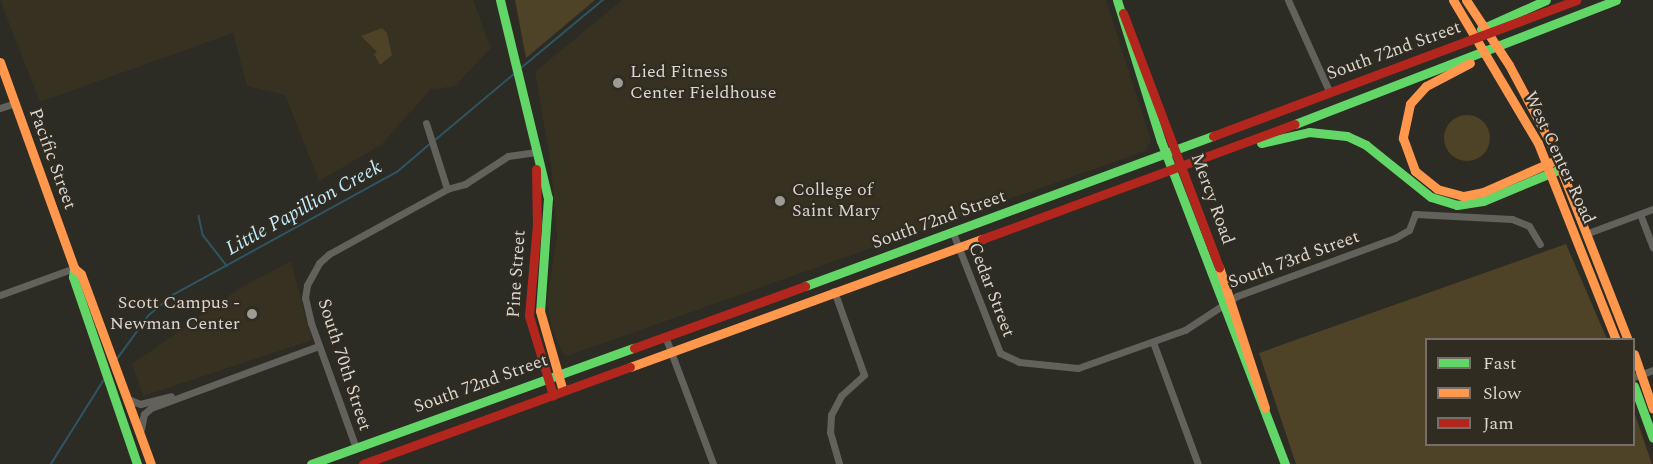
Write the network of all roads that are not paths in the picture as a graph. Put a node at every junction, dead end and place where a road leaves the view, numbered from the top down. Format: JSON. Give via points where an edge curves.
{"nodes":[{"id":1,"x":500,"y":0,"type":"edge"},
{"id":2,"x":1288,"y":0,"type":"edge"},
{"id":3,"x":1453,"y":0,"type":"edge"},
{"id":4,"x":1466,"y":0,"type":"edge"},
{"id":5,"x":1546,"y":0,"type":"edge"},
{"id":6,"x":1576,"y":0,"type":"edge"},
{"id":7,"x":1616,"y":0,"type":"edge"},
{"id":8,"x":1117,"y":1,"type":"edge"},
{"id":9,"x":1566,"y":19,"type":"junction"},
{"id":10,"x":0,"y":62,"type":"edge"},
{"id":11,"x":1373,"y":77,"type":"junction"},
{"id":12,"x":1329,"y":93,"type":"junction"},
{"id":13,"x":15,"y":103,"type":"junction"},
{"id":14,"x":0,"y":108,"type":"edge"},
{"id":15,"x":426,"y":123,"type":"dead end"},
{"id":16,"x":1177,"y":150,"type":"junction"},
{"id":17,"x":1226,"y":150,"type":"junction"},
{"id":18,"x":534,"y":152,"type":"junction"},
{"id":19,"x":1166,"y":153,"type":"junction"},
{"id":20,"x":1558,"y":159,"type":"junction"},
{"id":21,"x":1182,"y":166,"type":"junction"},
{"id":22,"x":1550,"y":168,"type":"junction"},
{"id":23,"x":1562,"y":169,"type":"junction"},
{"id":24,"x":1172,"y":170,"type":"junction"},
{"id":25,"x":447,"y":189,"type":"junction"},
{"id":26,"x":1653,"y":209,"type":"edge"},
{"id":27,"x":1641,"y":214,"type":"junction"},
{"id":28,"x":953,"y":233,"type":"junction"},
{"id":29,"x":1588,"y":233,"type":"junction"},
{"id":30,"x":1540,"y":244,"type":"dead end"},
{"id":31,"x":958,"y":246,"type":"junction"},
{"id":32,"x":1653,"y":248,"type":"edge"},
{"id":33,"x":74,"y":268,"type":"junction"},
{"id":34,"x":834,"y":291,"type":"junction"},
{"id":35,"x":0,"y":295,"type":"edge"},
{"id":36,"x":1226,"y":301,"type":"junction"},
{"id":37,"x":665,"y":336,"type":"junction"},
{"id":38,"x":1616,"y":338,"type":"edge"},
{"id":39,"x":1628,"y":338,"type":"edge"},
{"id":40,"x":1153,"y":342,"type":"junction"},
{"id":41,"x":319,"y":346,"type":"junction"},
{"id":42,"x":671,"y":352,"type":"junction"},
{"id":43,"x":1004,"y":357,"type":"joint"},
{"id":44,"x":1653,"y":370,"type":"edge"},
{"id":45,"x":558,"y":374,"type":"junction"},
{"id":46,"x":1637,"y":375,"type":"edge"},
{"id":47,"x":548,"y":377,"type":"junction"},
{"id":48,"x":119,"y":384,"type":"junction"},
{"id":49,"x":1635,"y":389,"type":"edge"},
{"id":50,"x":563,"y":391,"type":"junction"},
{"id":51,"x":186,"y":392,"type":"junction"},
{"id":52,"x":553,"y":395,"type":"junction"},
{"id":53,"x":1653,"y":409,"type":"edge"},
{"id":54,"x":1653,"y":438,"type":"edge"},
{"id":55,"x":143,"y":440,"type":"junction"},
{"id":56,"x":356,"y":448,"type":"junction"},
{"id":57,"x":137,"y":464,"type":"edge"},
{"id":58,"x":151,"y":464,"type":"edge"},
{"id":59,"x":311,"y":464,"type":"edge"},
{"id":60,"x":363,"y":464,"type":"edge"},
{"id":61,"x":713,"y":464,"type":"edge"},
{"id":62,"x":839,"y":464,"type":"edge"},
{"id":63,"x":1198,"y":464,"type":"edge"},
{"id":64,"x":1286,"y":464,"type":"edge"}],
"edges":[{"from":1,"to":18,"type":"main road","name":"Pine Street"},
{"from":2,"to":12,"type":"street"},
{"from":3,"to":22,"type":"main road","name":"West Center Road","via":[[1498,69]]},
{"from":4,"to":20,"type":"main road","name":"West Center Road","via":[[1509,65]]},
{"from":5,"to":11,"type":"main road"},
{"from":6,"to":11,"type":"main road","name":"South 72nd Street"},
{"from":7,"to":9,"type":"main road","name":"South 72nd Street"},
{"from":8,"to":16,"type":"main road","name":"Mercy Road","via":[[1136,39]]},
{"from":8,"to":19,"type":"main road","name":"Mercy Road"},
{"from":9,"to":17,"type":"main road","name":"South 72nd Street"},
{"from":9,"to":22,"type":"main road","via":[[1426,86],[1410,104],[1403,129],[1406,155],[1415,171],[1445,193],[1464,196],[1483,192]]},
{"from":10,"to":13,"type":"main road","name":"Pacific Street"},
{"from":11,"to":12,"type":"main road","name":"South 72nd Street"},
{"from":12,"to":16,"type":"main road","name":"South 72nd Street"},
{"from":13,"to":14,"type":"street"},
{"from":13,"to":33,"type":"main road","name":"Pacific Street"},
{"from":15,"to":25,"type":"street"},
{"from":16,"to":19,"type":"main road","name":"South 72nd Street"},
{"from":16,"to":21,"type":"main road","name":"Mercy Road"},
{"from":17,"to":21,"type":"main road","name":"South 72nd Street"},
{"from":17,"to":22,"type":"main road","via":[[1304,133],[1335,133],[1366,145],[1431,197],[1457,205],[1483,201]]},
{"from":18,"to":25,"type":"street","name":"South 70th Street","via":[[508,156],[465,184]]},
{"from":18,"to":45,"type":"main road","name":"Pine Street","via":[[550,213],[540,317]]},
{"from":18,"to":47,"type":"main road","name":"Pine Street","via":[[537,224],[529,316]]},
{"from":19,"to":24,"type":"main road","name":"Mercy Road"},
{"from":19,"to":28,"type":"main road","name":"South 72nd Street"},
{"from":20,"to":22,"type":"main road"},
{"from":20,"to":23,"type":"main road","name":"West Center Road"},
{"from":21,"to":24,"type":"main road","name":"South 72nd Street"},
{"from":21,"to":36,"type":"main road","name":"Mercy Road"},
{"from":22,"to":23,"type":"main road"},
{"from":22,"to":38,"type":"main road","name":"West Center Road"},
{"from":23,"to":29,"type":"main road","name":"West Center Road"},
{"from":24,"to":31,"type":"main road","name":"South 72nd Street"},
{"from":24,"to":36,"type":"main road","name":"Mercy Road"},
{"from":25,"to":41,"type":"street","name":"South 70th Street","via":[[318,263],[305,298]]},
{"from":26,"to":27,"type":"street"},
{"from":27,"to":29,"type":"street"},
{"from":27,"to":32,"type":"street"},
{"from":28,"to":31,"type":"street","name":"Cedar Street"},
{"from":28,"to":37,"type":"main road","name":"South 72nd Street"},
{"from":29,"to":39,"type":"main road","name":"West Center Road"},
{"from":30,"to":36,"type":"street","name":"South 73rd Street","via":[[1529,226],[1512,219],[1415,214],[1409,230],[1395,238]]},
{"from":31,"to":34,"type":"main road","name":"South 72nd Street"},
{"from":31,"to":43,"type":"street","name":"Cedar Street","via":[[994,344]]},
{"from":33,"to":35,"type":"street"},
{"from":33,"to":48,"type":"main road","name":"Pacific Street","via":[[81,274]]},
{"from":33,"to":57,"type":"main road","name":"Pacific Street","via":[[73,277]]},
{"from":34,"to":42,"type":"main road","name":"South 72nd Street"},
{"from":34,"to":62,"type":"street","via":[[864,375],[841,396],[831,415],[830,432]]},
{"from":36,"to":40,"type":"street","name":"South 73rd Street","via":[[1194,326]]},
{"from":36,"to":64,"type":"main road","name":"Mercy Road"},
{"from":37,"to":42,"type":"street"},
{"from":37,"to":45,"type":"main road","name":"South 72nd Street"},
{"from":40,"to":43,"type":"street","name":"South 73rd Street","via":[[1078,368]]},
{"from":40,"to":63,"type":"street"},
{"from":41,"to":51,"type":"street"},
{"from":41,"to":56,"type":"street","name":"South 70th Street"},
{"from":42,"to":50,"type":"main road","name":"South 72nd Street"},
{"from":42,"to":61,"type":"street"},
{"from":44,"to":46,"type":"street"},
{"from":45,"to":47,"type":"main road","name":"South 72nd Street"},
{"from":45,"to":50,"type":"main road","name":"Pine Street"},
{"from":46,"to":53,"type":"main road"},
{"from":47,"to":52,"type":"main road","name":"Pine Street"},
{"from":47,"to":56,"type":"main road","name":"South 72nd Street"},
{"from":48,"to":51,"type":"street","via":[[135,403]]},
{"from":48,"to":55,"type":"main road","name":"Pacific Street"},
{"from":49,"to":54,"type":"main road"},
{"from":50,"to":52,"type":"main road","name":"South 72nd Street"},
{"from":51,"to":55,"type":"street","via":[[146,411],[141,423]]},
{"from":52,"to":60,"type":"main road","name":"South 72nd Street"},
{"from":55,"to":58,"type":"main road","name":"Pacific Street"},
{"from":56,"to":59,"type":"main road","name":"South 72nd Street"}]}
